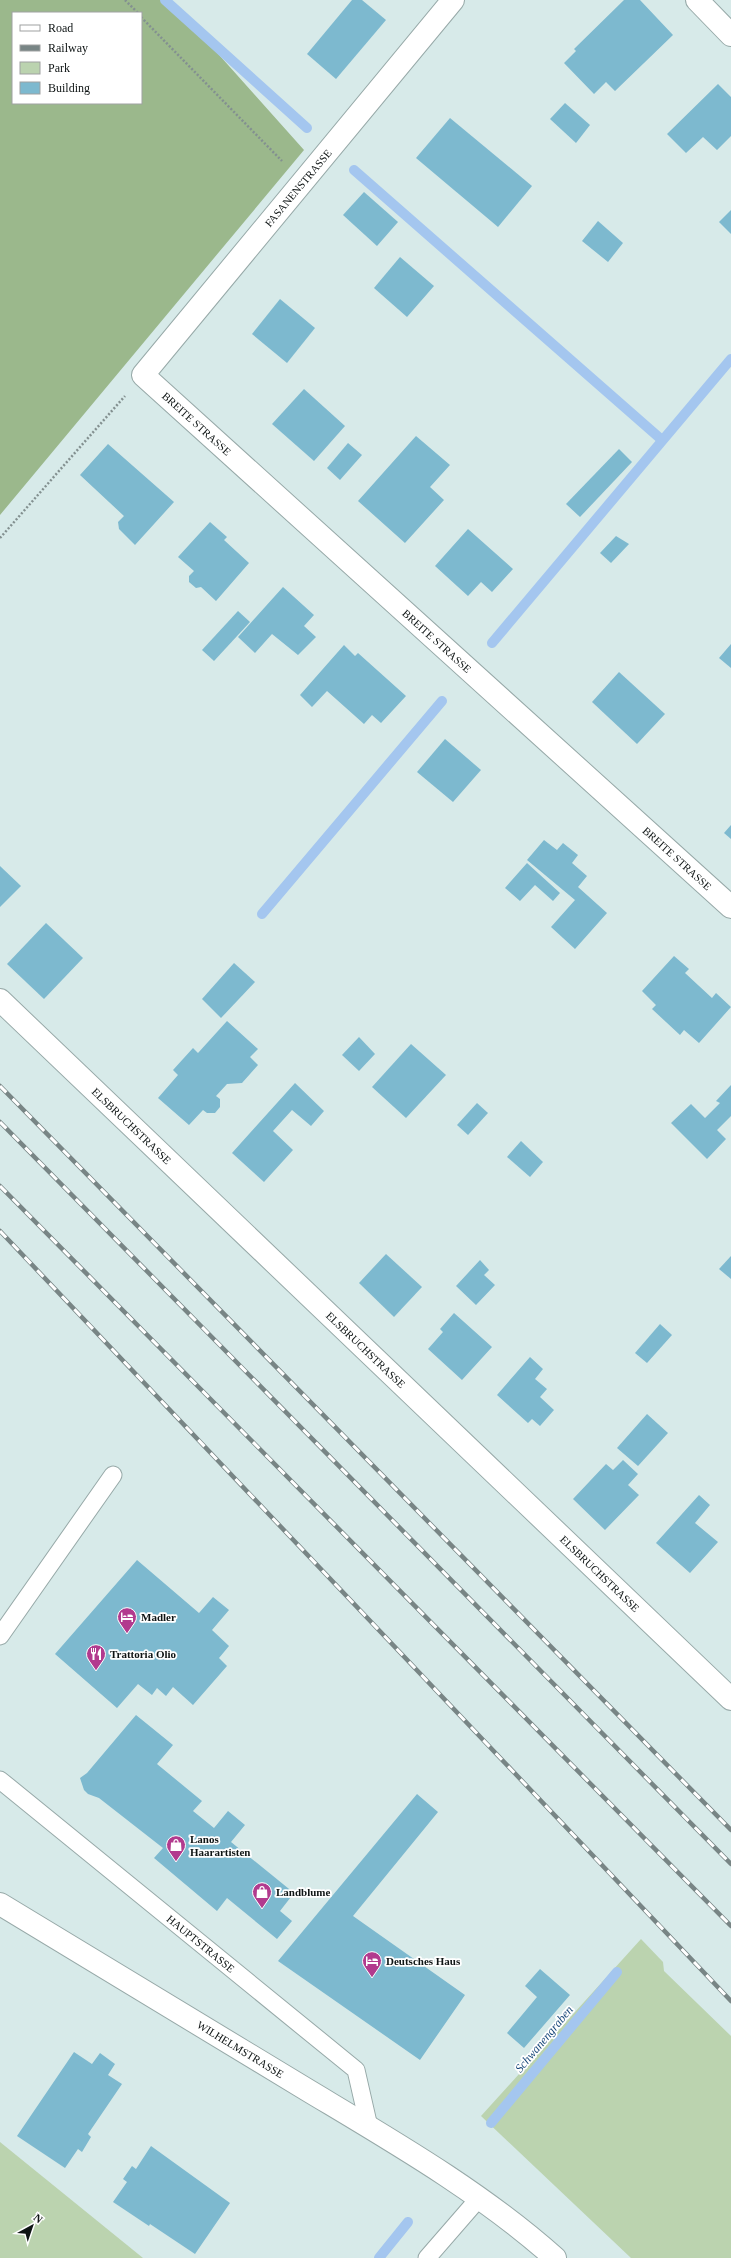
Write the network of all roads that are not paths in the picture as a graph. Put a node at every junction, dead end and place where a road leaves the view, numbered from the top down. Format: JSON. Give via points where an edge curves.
{"nodes":[{"id":1,"x":453,"y":0,"type":"edge"},
{"id":2,"x":697,"y":0,"type":"edge"},
{"id":3,"x":731,"y":34,"type":"edge"},
{"id":4,"x":143,"y":374,"type":"joint"},
{"id":5,"x":731,"y":907,"type":"edge"},
{"id":6,"x":0,"y":1000,"type":"edge"},
{"id":7,"x":113,"y":1475,"type":"dead end"},
{"id":8,"x":0,"y":1636,"type":"edge"},
{"id":9,"x":731,"y":1699,"type":"edge"},
{"id":10,"x":6,"y":1785,"type":"edge"},
{"id":11,"x":0,"y":1904,"type":"edge"},
{"id":12,"x":369,"y":2127,"type":"junction"},
{"id":13,"x":480,"y":2197,"type":"junction"},
{"id":14,"x":427,"y":2258,"type":"edge"},
{"id":15,"x":555,"y":2258,"type":"edge"}],
"edges":[{"from":1,"to":4,"type":"street","name":"FASANENSTRASSE"},
{"from":2,"to":3,"type":"street"},
{"from":4,"to":5,"type":"street","name":"BREITE STRASSE"},
{"from":6,"to":9,"type":"street","name":"ELSBRUCHSTRASSE"},
{"from":7,"to":8,"type":"lane"},
{"from":10,"to":12,"type":"lane","name":"HAUPTSTRASSE","via":[[356,2070]]},
{"from":11,"to":12,"type":"street","name":"WILHELMSTRASSE"},
{"from":12,"to":13,"type":"street","name":"WILHELMSTRASSE"},
{"from":13,"to":14,"type":"lane"},
{"from":13,"to":15,"type":"street","name":"WILHELMSTRASSE"}]}
